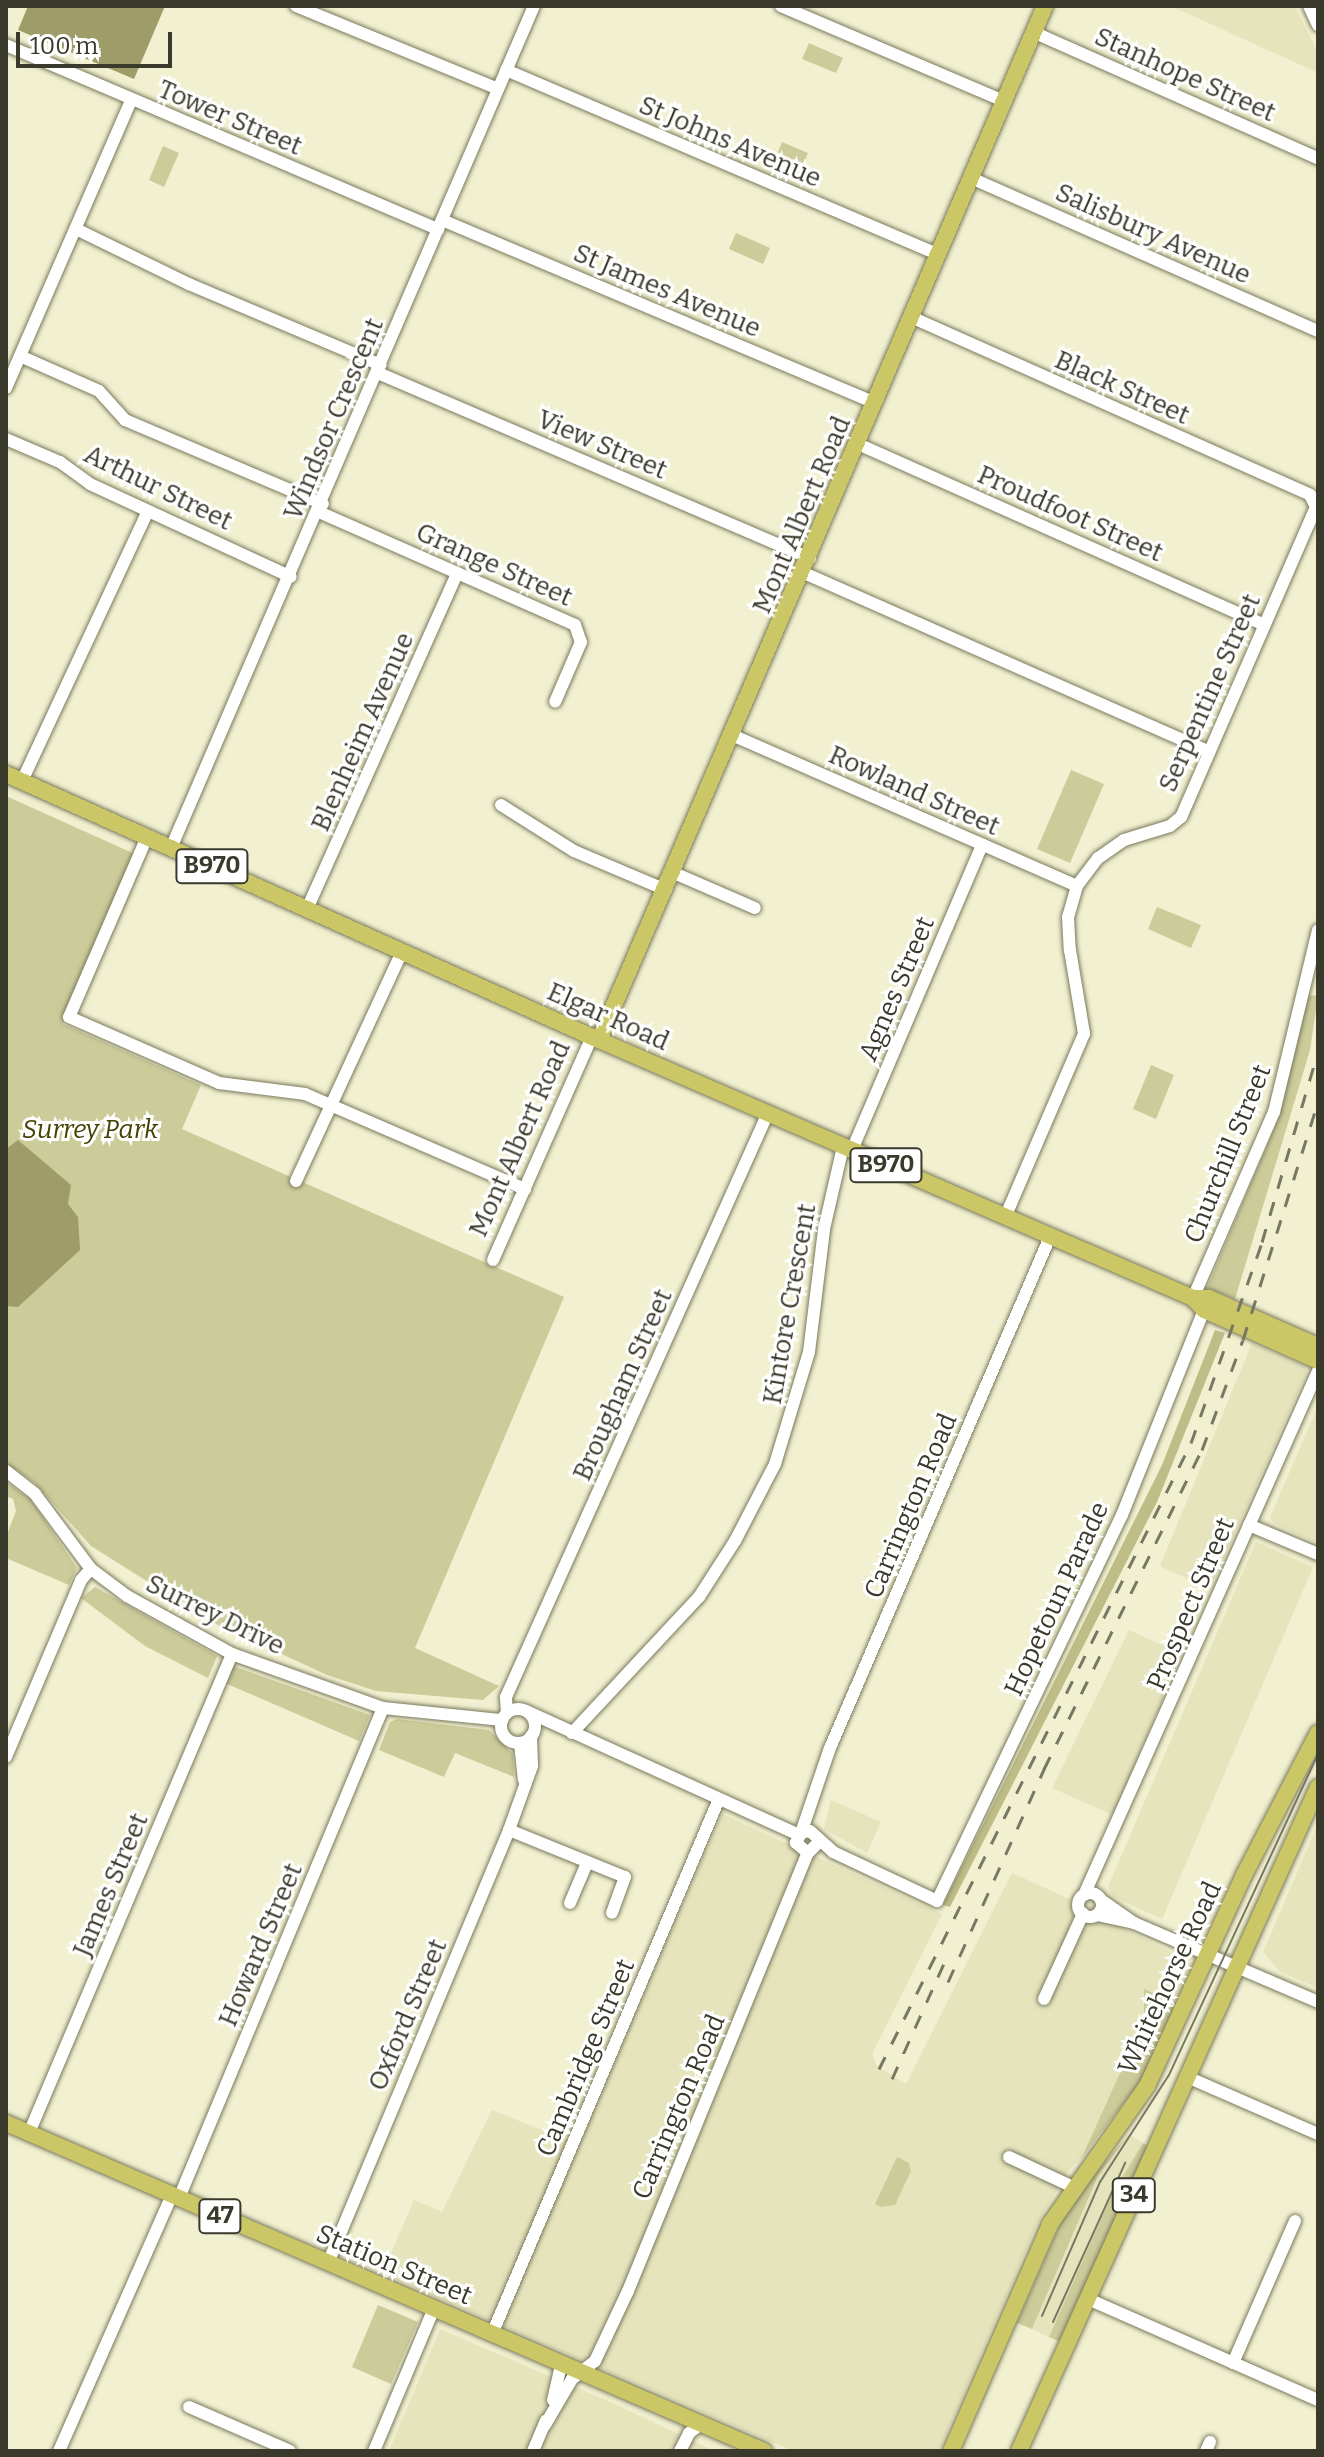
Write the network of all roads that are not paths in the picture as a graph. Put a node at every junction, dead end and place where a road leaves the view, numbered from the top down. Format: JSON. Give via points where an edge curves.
{"nodes":[{"id":1,"x":296,"y":6,"type":"edge"},
{"id":2,"x":534,"y":6,"type":"edge"},
{"id":3,"x":781,"y":6,"type":"edge"},
{"id":4,"x":1045,"y":6,"type":"edge"},
{"id":5,"x":1309,"y":6,"type":"edge"},
{"id":6,"x":1318,"y":25,"type":"edge"},
{"id":7,"x":1033,"y":32,"type":"junction"},
{"id":8,"x":6,"y":45,"type":"edge"},
{"id":9,"x":506,"y":70,"type":"junction"},
{"id":10,"x":498,"y":89,"type":"junction"},
{"id":11,"x":131,"y":100,"type":"junction"},
{"id":12,"x":1004,"y":101,"type":"junction"},
{"id":13,"x":1318,"y":158,"type":"edge"},
{"id":14,"x":971,"y":178,"type":"junction"},
{"id":15,"x":440,"y":225,"type":"junction"},
{"id":16,"x":76,"y":229,"type":"junction"},
{"id":17,"x":938,"y":254,"type":"junction"},
{"id":18,"x":911,"y":317,"type":"junction"},
{"id":19,"x":1318,"y":331,"type":"edge"},
{"id":20,"x":20,"y":356,"type":"junction"},
{"id":21,"x":379,"y":369,"type":"junction"},
{"id":22,"x":6,"y":388,"type":"edge"},
{"id":23,"x":875,"y":403,"type":"junction"},
{"id":24,"x":6,"y":439,"type":"edge"},
{"id":25,"x":858,"y":444,"type":"junction"},
{"id":26,"x":1314,"y":500,"type":"joint"},
{"id":27,"x":321,"y":508,"type":"junction"},
{"id":28,"x":148,"y":511,"type":"junction"},
{"id":29,"x":807,"y":565,"type":"junction"},
{"id":30,"x":457,"y":573,"type":"junction"},
{"id":31,"x":291,"y":577,"type":"junction"},
{"id":32,"x":1264,"y":625,"type":"junction"},
{"id":33,"x":555,"y":702,"type":"dead end"},
{"id":34,"x":734,"y":736,"type":"junction"},
{"id":35,"x":1209,"y":752,"type":"junction"},
{"id":36,"x":6,"y":774,"type":"edge"},
{"id":37,"x":22,"y":781,"type":"junction"},
{"id":38,"x":501,"y":805,"type":"dead end"},
{"id":39,"x":147,"y":837,"type":"junction"},
{"id":40,"x":982,"y":845,"type":"junction"},
{"id":41,"x":171,"y":848,"type":"junction"},
{"id":42,"x":674,"y":873,"type":"junction"},
{"id":43,"x":1077,"y":886,"type":"junction"},
{"id":44,"x":666,"y":890,"type":"junction"},
{"id":45,"x":755,"y":908,"type":"dead end"},
{"id":46,"x":307,"y":909,"type":"junction"},
{"id":47,"x":1318,"y":930,"type":"edge"},
{"id":48,"x":402,"y":952,"type":"junction"},
{"id":49,"x":1312,"y":984,"type":"edge"},
{"id":50,"x":595,"y":1039,"type":"junction"},
{"id":51,"x":331,"y":1105,"type":"junction"},
{"id":52,"x":768,"y":1113,"type":"junction"},
{"id":53,"x":848,"y":1148,"type":"junction"},
{"id":54,"x":296,"y":1181,"type":"dead end"},
{"id":55,"x":525,"y":1189,"type":"junction"},
{"id":56,"x":1005,"y":1217,"type":"junction"},
{"id":57,"x":1050,"y":1237,"type":"junction"},
{"id":58,"x":493,"y":1260,"type":"dead end"},
{"id":59,"x":1198,"y":1304,"type":"junction"},
{"id":60,"x":1318,"y":1346,"type":"edge"},
{"id":61,"x":1318,"y":1361,"type":"edge"},
{"id":62,"x":1318,"y":1371,"type":"edge"},
{"id":63,"x":6,"y":1471,"type":"edge"},
{"id":64,"x":1249,"y":1525,"type":"junction"},
{"id":65,"x":1318,"y":1554,"type":"edge"},
{"id":66,"x":91,"y":1569,"type":"junction"},
{"id":67,"x":232,"y":1654,"type":"junction"},
{"id":68,"x":383,"y":1708,"type":"junction"},
{"id":69,"x":513,"y":1714,"type":"junction"},
{"id":70,"x":567,"y":1731,"type":"junction"},
{"id":71,"x":1318,"y":1733,"type":"edge"},
{"id":72,"x":528,"y":1738,"type":"junction"},
{"id":73,"x":6,"y":1757,"type":"edge"},
{"id":74,"x":1318,"y":1787,"type":"edge"},
{"id":75,"x":817,"y":1795,"type":"junction"},
{"id":76,"x":719,"y":1799,"type":"junction"},
{"id":77,"x":509,"y":1830,"type":"junction"},
{"id":78,"x":800,"y":1834,"type":"junction"},
{"id":79,"x":815,"y":1844,"type":"junction"},
{"id":80,"x":1106,"y":1854,"type":"junction"},
{"id":81,"x":587,"y":1863,"type":"junction"},
{"id":82,"x":1084,"y":1895,"type":"junction"},
{"id":83,"x":1099,"y":1898,"type":"junction"},
{"id":84,"x":570,"y":1903,"type":"dead end"},
{"id":85,"x":612,"y":1913,"type":"dead end"},
{"id":86,"x":1083,"y":1914,"type":"junction"},
{"id":87,"x":1097,"y":1915,"type":"junction"},
{"id":88,"x":1134,"y":1923,"type":"junction"},
{"id":89,"x":1209,"y":1955,"type":"junction"},
{"id":90,"x":1235,"y":1966,"type":"junction"},
{"id":91,"x":1044,"y":1999,"type":"dead end"},
{"id":92,"x":1318,"y":2002,"type":"edge"},
{"id":93,"x":1187,"y":2077,"type":"junction"},
{"id":94,"x":6,"y":2123,"type":"edge"},
{"id":95,"x":29,"y":2133,"type":"junction"},
{"id":96,"x":1318,"y":2134,"type":"edge"},
{"id":97,"x":1009,"y":2157,"type":"dead end"},
{"id":98,"x":1073,"y":2187,"type":"junction"},
{"id":99,"x":176,"y":2197,"type":"junction"},
{"id":100,"x":1295,"y":2221,"type":"dead end"},
{"id":101,"x":328,"y":2263,"type":"junction"},
{"id":102,"x":1088,"y":2299,"type":"junction"},
{"id":103,"x":434,"y":2308,"type":"junction"},
{"id":104,"x":492,"y":2334,"type":"junction"},
{"id":105,"x":1233,"y":2363,"type":"junction"},
{"id":106,"x":561,"y":2364,"type":"junction"},
{"id":107,"x":584,"y":2373,"type":"junction"},
{"id":108,"x":1318,"y":2400,"type":"edge"},
{"id":109,"x":189,"y":2407,"type":"dead end"},
{"id":110,"x":701,"y":2424,"type":"junction"},
{"id":111,"x":545,"y":2425,"type":"junction"},
{"id":112,"x":737,"y":2445,"type":"edge"},
{"id":113,"x":757,"y":2450,"type":"edge"},
{"id":114,"x":59,"y":2451,"type":"edge"},
{"id":115,"x":290,"y":2451,"type":"edge"},
{"id":116,"x":374,"y":2451,"type":"edge"},
{"id":117,"x":533,"y":2451,"type":"edge"},
{"id":118,"x":680,"y":2451,"type":"edge"},
{"id":119,"x":951,"y":2451,"type":"edge"},
{"id":120,"x":1019,"y":2451,"type":"edge"}],
"edges":[{"from":1,"to":10,"type":"street"},
{"from":2,"to":9,"type":"street","name":"Windsor Crescent"},
{"from":3,"to":12,"type":"street"},
{"from":4,"to":7,"type":"main road","name":"Mont Albert Road"},
{"from":5,"to":6,"type":"street"},
{"from":7,"to":12,"type":"main road","name":"Mont Albert Road"},
{"from":7,"to":13,"type":"street","name":"Stanhope Street"},
{"from":8,"to":11,"type":"street","name":"Tower Street"},
{"from":9,"to":10,"type":"street","name":"Windsor Crescent"},
{"from":9,"to":17,"type":"street","name":"St Johns Avenue"},
{"from":10,"to":15,"type":"street","name":"Windsor Crescent"},
{"from":11,"to":15,"type":"street","name":"Tower Street"},
{"from":11,"to":16,"type":"street"},
{"from":12,"to":14,"type":"main road","name":"Mont Albert Road"},
{"from":14,"to":17,"type":"main road","name":"Mont Albert Road"},
{"from":14,"to":19,"type":"street","name":"Salisbury Avenue"},
{"from":15,"to":21,"type":"street","name":"Windsor Crescent"},
{"from":15,"to":23,"type":"street","name":"St James Avenue"},
{"from":16,"to":20,"type":"street"},
{"from":16,"to":21,"type":"street","name":"View Street"},
{"from":17,"to":18,"type":"main road","name":"Mont Albert Road"},
{"from":18,"to":23,"type":"main road","name":"Mont Albert Road"},
{"from":18,"to":26,"type":"street","name":"Black Street"},
{"from":20,"to":22,"type":"street"},
{"from":20,"to":27,"type":"street","name":"Grange Street","via":[[99,391],[125,420]]},
{"from":21,"to":27,"type":"street","name":"Windsor Crescent"},
{"from":21,"to":29,"type":"street","name":"View Street"},
{"from":23,"to":25,"type":"main road","name":"Mont Albert Road"},
{"from":24,"to":28,"type":"street","name":"Arthur Street"},
{"from":25,"to":29,"type":"main road","name":"Mont Albert Road"},
{"from":25,"to":32,"type":"street","name":"Proudfoot Street"},
{"from":26,"to":32,"type":"street","name":"Serpentine Street","via":[[1316,507]]},
{"from":27,"to":30,"type":"street","name":"Grange Street"},
{"from":27,"to":31,"type":"street","name":"Windsor Crescent"},
{"from":28,"to":31,"type":"street","name":"Arthur Street"},
{"from":28,"to":37,"type":"street"},
{"from":29,"to":34,"type":"main road","name":"Mont Albert Road"},
{"from":29,"to":35,"type":"street","name":"View Street"},
{"from":30,"to":33,"type":"street","name":"Grange Street","via":[[575,625],[581,642]]},
{"from":30,"to":46,"type":"street","name":"Blenheim Avenue"},
{"from":31,"to":41,"type":"street","name":"Windsor Crescent"},
{"from":32,"to":35,"type":"street","name":"Serpentine Street"},
{"from":34,"to":40,"type":"street","name":"Rowland Street"},
{"from":34,"to":42,"type":"main road","name":"Mont Albert Road"},
{"from":35,"to":43,"type":"street","name":"Serpentine Street","via":[[1181,817],[1170,826],[1124,840],[1098,858]]},
{"from":36,"to":37,"type":"main road","name":"Elgar Road","number":"B970"},
{"from":37,"to":39,"type":"main road","name":"Elgar Road","number":"B970"},
{"from":38,"to":44,"type":"street","via":[[574,851]]},
{"from":39,"to":41,"type":"main road","name":"Elgar Road","number":"B970"},
{"from":39,"to":51,"type":"street","via":[[69,1017],[219,1083],[296,1092]]},
{"from":40,"to":43,"type":"street","name":"Rowland Street"},
{"from":40,"to":53,"type":"street","name":"Agnes Street"},
{"from":41,"to":46,"type":"main road","name":"Elgar Road","number":"B970"},
{"from":42,"to":44,"type":"main road","name":"Mont Albert Road"},
{"from":42,"to":45,"type":"street"},
{"from":43,"to":56,"type":"street","name":"Serpentine Street","via":[[1068,917],[1084,1034]]},
{"from":44,"to":50,"type":"main road","name":"Mont Albert Road"},
{"from":46,"to":48,"type":"main road","name":"Elgar Road","number":"B970"},
{"from":47,"to":49,"type":"street","name":"Churchill Street"},
{"from":48,"to":50,"type":"main road","name":"Elgar Road","number":"B970"},
{"from":48,"to":51,"type":"street"},
{"from":49,"to":59,"type":"street","name":"Churchill Street","via":[[1274,1112]]},
{"from":50,"to":52,"type":"main road","name":"Elgar Road","number":"B970"},
{"from":50,"to":55,"type":"street","name":"Mont Albert Road"},
{"from":51,"to":54,"type":"street"},
{"from":51,"to":55,"type":"street"},
{"from":52,"to":53,"type":"main road","name":"Elgar Road","number":"B970"},
{"from":52,"to":69,"type":"street","name":"Brougham Street","via":[[506,1697]]},
{"from":53,"to":56,"type":"main road","name":"Elgar Road","number":"B970"},
{"from":53,"to":70,"type":"street","name":"Kintore Crescent","via":[[824,1229],[809,1352],[775,1464],[699,1597]]},
{"from":55,"to":58,"type":"street","name":"Mont Albert Road"},
{"from":56,"to":57,"type":"main road","name":"Elgar Road","number":"B970"},
{"from":57,"to":59,"type":"main road","name":"Elgar Road","number":"B970"},
{"from":57,"to":75,"type":"street","name":"Carrington Road","via":[[830,1748]]},
{"from":59,"to":60,"type":"main road","name":"Elgar Road","number":"B970","via":[[1209,1298]]},
{"from":59,"to":61,"type":"main road","name":"Elgar Road","number":"B970"},
{"from":59,"to":79,"type":"street","name":"Hopetoun Parade","via":[[1122,1515],[937,1901]]},
{"from":62,"to":64,"type":"street","name":"Prospect Street"},
{"from":63,"to":66,"type":"street","name":"Surrey Drive","via":[[35,1494]]},
{"from":64,"to":65,"type":"street"},
{"from":64,"to":80,"type":"street","name":"Prospect Street"},
{"from":66,"to":67,"type":"street","name":"Surrey Drive","via":[[127,1596]]},
{"from":66,"to":73,"type":"street","via":[[81,1580]]},
{"from":67,"to":68,"type":"street","name":"Surrey Drive"},
{"from":67,"to":95,"type":"street","name":"James Street"},
{"from":68,"to":69,"type":"street","name":"Surrey Drive"},
{"from":68,"to":99,"type":"street","name":"Howard Street"},
{"from":69,"to":70,"type":"street"},
{"from":69,"to":72,"type":"street","via":[[535,1726]]},
{"from":69,"to":72,"type":"street","via":[[502,1732]]},
{"from":70,"to":72,"type":"street"},
{"from":70,"to":76,"type":"street"},
{"from":71,"to":89,"type":"main road","name":"Whitehorse Road","number":"34"},
{"from":72,"to":77,"type":"street","name":"Oxford Street","via":[[535,1751]]},
{"from":74,"to":90,"type":"main road","name":"Whitehorse Road","number":"34"},
{"from":75,"to":78,"type":"street","name":"Carrington Road"},
{"from":75,"to":79,"type":"street","name":"Carrington Road"},
{"from":76,"to":78,"type":"street"},
{"from":76,"to":104,"type":"street","name":"Cambridge Street"},
{"from":77,"to":81,"type":"street"},
{"from":77,"to":101,"type":"street","name":"Oxford Street"},
{"from":78,"to":79,"type":"street"},
{"from":78,"to":79,"type":"street","via":[[797,1846]]},
{"from":79,"to":107,"type":"street","name":"Carrington Road","via":[[628,2291]]},
{"from":80,"to":82,"type":"street","name":"Prospect Street"},
{"from":80,"to":83,"type":"street","name":"Prospect Street"},
{"from":81,"to":84,"type":"street"},
{"from":81,"to":85,"type":"street","via":[[625,1877]]},
{"from":82,"to":83,"type":"street"},
{"from":82,"to":86,"type":"street","via":[[1078,1904]]},
{"from":83,"to":87,"type":"street","name":"Prospect Street"},
{"from":83,"to":88,"type":"street"},
{"from":86,"to":87,"type":"street"},
{"from":86,"to":91,"type":"street"},
{"from":87,"to":88,"type":"street"},
{"from":88,"to":89,"type":"street"},
{"from":89,"to":90,"type":"street"},
{"from":89,"to":98,"type":"main road","name":"Whitehorse Road","number":"34","via":[[1147,2086]]},
{"from":90,"to":92,"type":"street"},
{"from":90,"to":93,"type":"main road","name":"Whitehorse Road","number":"34"},
{"from":93,"to":96,"type":"street"},
{"from":93,"to":102,"type":"main road","name":"Whitehorse Road","number":"34"},
{"from":94,"to":95,"type":"main road","name":"Station Street","number":"47"},
{"from":95,"to":99,"type":"main road","name":"Station Street","number":"47"},
{"from":97,"to":98,"type":"street"},
{"from":98,"to":119,"type":"main road","name":"Whitehorse Road","number":"34","via":[[1050,2224]]},
{"from":99,"to":101,"type":"main road","name":"Station Street","number":"47"},
{"from":99,"to":114,"type":"street","name":"Howard Street"},
{"from":100,"to":105,"type":"street"},
{"from":101,"to":103,"type":"main road","name":"Station Street","number":"47"},
{"from":102,"to":105,"type":"street"},
{"from":102,"to":120,"type":"main road","name":"Whitehorse Road","number":"34"},
{"from":103,"to":104,"type":"main road","name":"Station Street","number":"47"},
{"from":103,"to":116,"type":"street"},
{"from":104,"to":106,"type":"main road","name":"Station Street","number":"47"},
{"from":105,"to":108,"type":"street"},
{"from":106,"to":107,"type":"main road","name":"Station Street","number":"47"},
{"from":106,"to":111,"type":"street"},
{"from":107,"to":110,"type":"main road","name":"Station Street","number":"47"},
{"from":107,"to":111,"type":"street","name":"Carrington Road","via":[[572,2379]]},
{"from":109,"to":115,"type":"street"},
{"from":110,"to":112,"type":"main road","name":"Station Street","number":"47"},
{"from":110,"to":118,"type":"street"},
{"from":111,"to":117,"type":"street"},
{"from":112,"to":113,"type":"main road","name":"Station Street","number":"47"}]}
